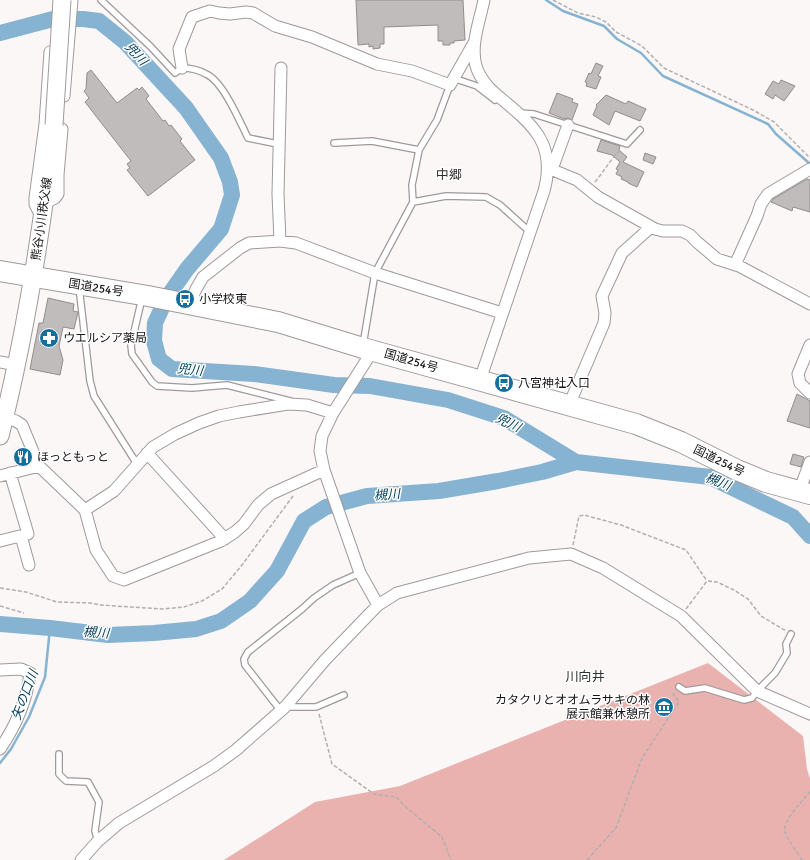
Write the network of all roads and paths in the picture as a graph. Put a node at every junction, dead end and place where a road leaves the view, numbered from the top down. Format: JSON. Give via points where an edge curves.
{"nodes":[{"id":1,"x":62,"y":0,"type":"edge"},
{"id":2,"x":72,"y":0,"type":"edge"},
{"id":3,"x":101,"y":0,"type":"edge"},
{"id":4,"x":484,"y":0,"type":"edge"},
{"id":5,"x":553,"y":0,"type":"edge"},
{"id":6,"x":475,"y":40,"type":"junction"},
{"id":7,"x":68,"y":46,"type":"junction"},
{"id":8,"x":182,"y":68,"type":"junction"},
{"id":9,"x":281,"y":68,"type":"dead end"},
{"id":10,"x":451,"y":81,"type":"junction"},
{"id":11,"x":519,"y":113,"type":"junction"},
{"id":12,"x":568,"y":125,"type":"junction"},
{"id":13,"x":640,"y":130,"type":"dead end"},
{"id":14,"x":334,"y":143,"type":"dead end"},
{"id":15,"x":278,"y":144,"type":"junction"},
{"id":16,"x":626,"y":144,"type":"junction"},
{"id":17,"x":419,"y":150,"type":"junction"},
{"id":18,"x":810,"y":159,"type":"edge"},
{"id":19,"x":550,"y":169,"type":"junction"},
{"id":20,"x":810,"y":169,"type":"edge"},
{"id":21,"x":588,"y":189,"type":"junction"},
{"id":22,"x":413,"y":202,"type":"junction"},
{"id":23,"x":45,"y":203,"type":"junction"},
{"id":24,"x":43,"y":220,"type":"junction"},
{"id":25,"x":651,"y":227,"type":"junction"},
{"id":26,"x":530,"y":232,"type":"junction"},
{"id":27,"x":280,"y":241,"type":"junction"},
{"id":28,"x":735,"y":264,"type":"junction"},
{"id":29,"x":0,"y":271,"type":"edge"},
{"id":30,"x":375,"y":273,"type":"junction"},
{"id":31,"x":34,"y":278,"type":"junction"},
{"id":32,"x":78,"y":285,"type":"junction"},
{"id":33,"x":146,"y":296,"type":"junction"},
{"id":34,"x":187,"y":304,"type":"junction"},
{"id":35,"x":810,"y":304,"type":"edge"},
{"id":36,"x":502,"y":313,"type":"junction"},
{"id":37,"x":810,"y":345,"type":"edge"},
{"id":38,"x":368,"y":349,"type":"junction"},
{"id":39,"x":8,"y":363,"type":"edge"},
{"id":40,"x":480,"y":380,"type":"junction"},
{"id":41,"x":810,"y":393,"type":"edge"},
{"id":42,"x":307,"y":405,"type":"junction"},
{"id":43,"x":569,"y":405,"type":"junction"},
{"id":44,"x":335,"y":410,"type":"junction"},
{"id":45,"x":5,"y":417,"type":"junction"},
{"id":46,"x":0,"y":436,"type":"edge"},
{"id":47,"x":147,"y":453,"type":"junction"},
{"id":48,"x":810,"y":462,"type":"edge"},
{"id":49,"x":137,"y":464,"type":"junction"},
{"id":50,"x":39,"y":466,"type":"junction"},
{"id":51,"x":325,"y":471,"type":"junction"},
{"id":52,"x":5,"y":475,"type":"edge"},
{"id":53,"x":805,"y":493,"type":"edge"},
{"id":54,"x":292,"y":496,"type":"dead end"},
{"id":55,"x":85,"y":510,"type":"junction"},
{"id":56,"x":21,"y":536,"type":"junction"},
{"id":57,"x":224,"y":538,"type":"junction"},
{"id":58,"x":0,"y":541,"type":"edge"},
{"id":59,"x":571,"y":554,"type":"junction"},
{"id":60,"x":29,"y":565,"type":"dead end"},
{"id":61,"x":360,"y":573,"type":"junction"},
{"id":62,"x":707,"y":581,"type":"junction"},
{"id":63,"x":0,"y":588,"type":"edge"},
{"id":64,"x":378,"y":605,"type":"junction"},
{"id":65,"x":0,"y":606,"type":"edge"},
{"id":66,"x":24,"y":613,"type":"dead end"},
{"id":67,"x":681,"y":616,"type":"junction"},
{"id":68,"x":791,"y":634,"type":"joint"},
{"id":69,"x":0,"y":670,"type":"edge"},
{"id":70,"x":679,"y":687,"type":"joint"},
{"id":71,"x":756,"y":691,"type":"junction"},
{"id":72,"x":344,"y":695,"type":"dead end"},
{"id":73,"x":316,"y":707,"type":"junction"},
{"id":74,"x":283,"y":709,"type":"junction"},
{"id":75,"x":810,"y":714,"type":"edge"},
{"id":76,"x":0,"y":749,"type":"edge"},
{"id":77,"x":59,"y":754,"type":"dead end"},
{"id":78,"x":810,"y":792,"type":"edge"},
{"id":79,"x":98,"y":841,"type":"junction"},
{"id":80,"x":81,"y":860,"type":"edge"},
{"id":81,"x":451,"y":860,"type":"edge"},
{"id":82,"x":587,"y":860,"type":"edge"},
{"id":83,"x":802,"y":860,"type":"edge"}],
"edges":[{"from":1,"to":23,"type":"main road","name":"熊谷小川秩父線","bridge":true,"via":[[54,125]]},
{"from":2,"to":7,"type":"street"},
{"from":3,"to":8,"type":"lane","via":[[151,47],[175,74]]},
{"from":4,"to":6,"type":"street"},
{"from":5,"to":18,"type":"path","via":[[578,13],[601,19],[616,32],[642,46],[664,68],[774,122]]},
{"from":6,"to":10,"type":"street"},
{"from":6,"to":11,"type":"street","via":[[476,65],[482,81]]},
{"from":7,"to":23,"type":"street","via":[[58,194]]},
{"from":7,"to":24,"type":"street","via":[[50,52],[45,124],[35,198],[35,204]]},
{"from":8,"to":10,"type":"street","via":[[178,49],[192,17],[210,11],[230,14],[246,12],[253,13],[275,26],[377,64]]},
{"from":8,"to":15,"type":"lane","via":[[207,74],[216,81],[248,138]]},
{"from":9,"to":15,"type":"street"},
{"from":10,"to":11,"type":"lane","via":[[477,86],[508,110]]},
{"from":10,"to":17,"type":"lane","via":[[437,120]]},
{"from":11,"to":12,"type":"lane","via":[[534,114]]},
{"from":11,"to":19,"type":"street","via":[[532,126],[542,142]]},
{"from":12,"to":16,"type":"lane"},
{"from":12,"to":19,"type":"street"},
{"from":13,"to":16,"type":"lane"},
{"from":14,"to":17,"type":"lane","via":[[372,141]]},
{"from":15,"to":27,"type":"street"},
{"from":16,"to":21,"type":"path"},
{"from":17,"to":22,"type":"lane","via":[[412,185]]},
{"from":19,"to":21,"type":"street","via":[[577,180]]},
{"from":19,"to":26,"type":"street"},
{"from":20,"to":28,"type":"street","via":[[768,194],[761,204]]},
{"from":21,"to":25,"type":"street"},
{"from":22,"to":26,"type":"lane","via":[[446,196],[486,198],[500,205]]},
{"from":22,"to":30,"type":"lane"},
{"from":23,"to":24,"type":"main road","name":"熊谷小川秩父線"},
{"from":24,"to":31,"type":"main road","name":"熊谷小川秩父線"},
{"from":25,"to":28,"type":"street","via":[[663,231],[682,231],[717,259]]},
{"from":25,"to":43,"type":"street","via":[[622,253],[602,296],[604,322]]},
{"from":26,"to":36,"type":"street"},
{"from":27,"to":30,"type":"street","via":[[296,243]]},
{"from":27,"to":34,"type":"street","via":[[249,243],[240,248],[203,277]]},
{"from":28,"to":35,"type":"street"},
{"from":29,"to":31,"type":"highway","name":"国道254号"},
{"from":30,"to":36,"type":"street"},
{"from":30,"to":38,"type":"lane"},
{"from":31,"to":32,"type":"highway","name":"国道254号"},
{"from":31,"to":39,"type":"main road","name":"熊谷小川秩父線"},
{"from":32,"to":33,"type":"highway","name":"国道254号"},
{"from":32,"to":49,"type":"lane","via":[[94,396]]},
{"from":33,"to":34,"type":"highway","name":"国道254号"},
{"from":33,"to":42,"type":"lane","via":[[131,345],[132,354],[157,386],[192,388],[227,385]]},
{"from":34,"to":38,"type":"highway","name":"国道254号","via":[[278,322]]},
{"from":36,"to":40,"type":"street"},
{"from":37,"to":41,"type":"street","via":[[798,374],[800,383]]},
{"from":38,"to":40,"type":"highway","name":"国道254号"},
{"from":38,"to":44,"type":"street","via":[[357,376]]},
{"from":39,"to":45,"type":"main road","name":"熊谷小川秩父線"},
{"from":40,"to":43,"type":"highway","name":"国道254号"},
{"from":42,"to":44,"type":"street"},
{"from":42,"to":47,"type":"street","via":[[288,404],[219,416],[174,434]]},
{"from":43,"to":53,"type":"highway","name":"国道254号","via":[[636,424],[766,482]]},
{"from":44,"to":51,"type":"street","via":[[322,436],[320,451]]},
{"from":45,"to":46,"type":"main road","name":"熊谷小川秩父線"},
{"from":45,"to":50,"type":"street","via":[[22,425]]},
{"from":47,"to":49,"type":"street"},
{"from":47,"to":57,"type":"street"},
{"from":48,"to":53,"type":"street"},
{"from":49,"to":55,"type":"street","via":[[114,491]]},
{"from":50,"to":52,"type":"street"},
{"from":50,"to":55,"type":"street"},
{"from":51,"to":57,"type":"street","via":[[271,494],[258,505],[244,524]]},
{"from":51,"to":61,"type":"street"},
{"from":52,"to":56,"type":"street","via":[[28,534]]},
{"from":54,"to":63,"type":"path","via":[[222,590],[190,605],[164,609],[63,603],[26,592]]},
{"from":55,"to":57,"type":"street","via":[[96,550],[114,576],[124,580]]},
{"from":56,"to":58,"type":"street"},
{"from":56,"to":60,"type":"street"},
{"from":59,"to":62,"type":"path","via":[[579,516],[584,515],[621,525],[686,550]]},
{"from":59,"to":64,"type":"street","via":[[529,558],[396,593]]},
{"from":59,"to":67,"type":"street","via":[[603,568]]},
{"from":61,"to":64,"type":"street"},
{"from":61,"to":74,"type":"lane","via":[[333,585],[314,598],[248,652],[244,659],[245,665]]},
{"from":62,"to":67,"type":"path"},
{"from":62,"to":68,"type":"path","via":[[717,582],[734,590],[748,599],[761,616]]},
{"from":64,"to":74,"type":"street","via":[[325,660]]},
{"from":65,"to":66,"type":"path"},
{"from":67,"to":71,"type":"street"},
{"from":68,"to":71,"type":"lane","via":[[786,644],[787,653],[775,673]]},
{"from":69,"to":76,"type":"street","via":[[21,669],[30,673],[23,703]]},
{"from":70,"to":71,"type":"lane","via":[[685,691],[705,688],[744,700],[752,698]]},
{"from":70,"to":82,"type":"path","via":[[673,694],[679,702],[642,758],[616,828]]},
{"from":71,"to":75,"type":"street"},
{"from":72,"to":73,"type":"lane"},
{"from":73,"to":74,"type":"lane"},
{"from":73,"to":81,"type":"path","via":[[332,764],[374,794],[396,797],[442,837]]},
{"from":74,"to":79,"type":"street","via":[[214,766],[119,823]]},
{"from":77,"to":79,"type":"lane","via":[[59,774],[66,781],[88,782],[99,802],[95,831]]},
{"from":78,"to":83,"type":"path","via":[[785,825],[785,832]]},
{"from":79,"to":80,"type":"street"}]}
